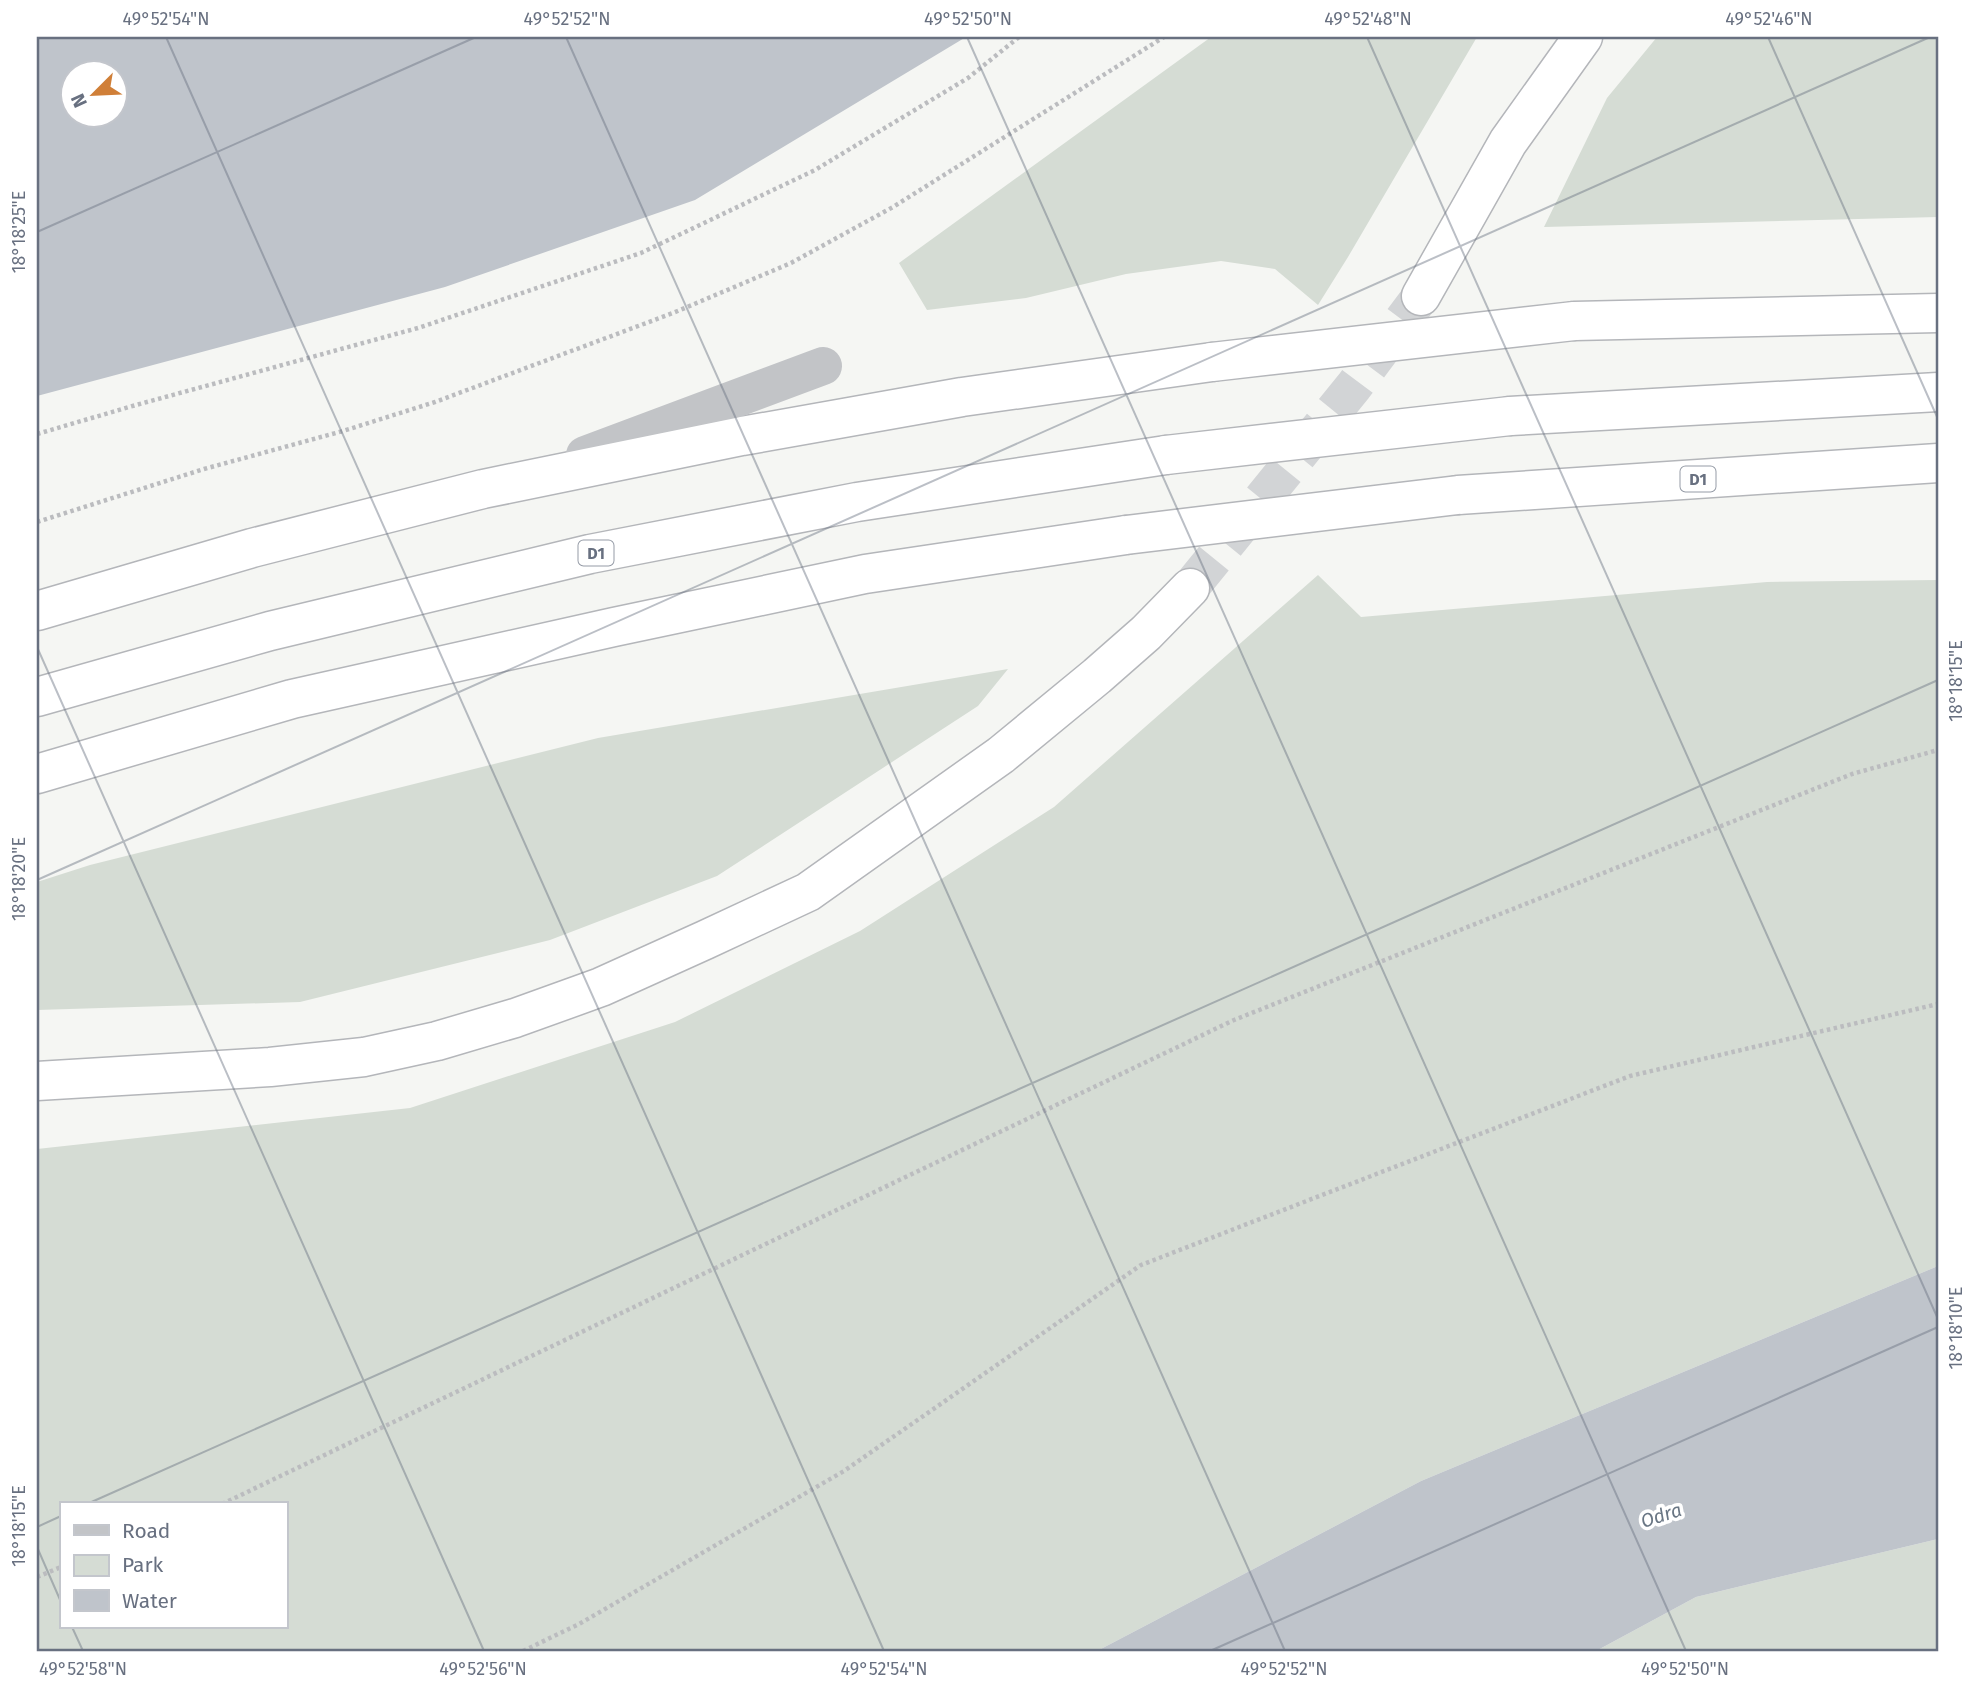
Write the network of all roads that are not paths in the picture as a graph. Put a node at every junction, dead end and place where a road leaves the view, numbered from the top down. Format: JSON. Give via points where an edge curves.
{"nodes":[{"id":1,"x":1583,"y":37,"type":"edge"},
{"id":2,"x":1421,"y":296,"type":"tunnel mouth"},
{"id":3,"x":1938,"y":313,"type":"edge"},
{"id":4,"x":823,"y":366,"type":"dead end"},
{"id":5,"x":1938,"y":393,"type":"edge"},
{"id":6,"x":1938,"y":463,"type":"edge"},
{"id":7,"x":483,"y":489,"type":"junction"},
{"id":8,"x":1190,"y":588,"type":"tunnel mouth"},
{"id":9,"x":37,"y":611,"type":"edge"},
{"id":10,"x":37,"y":697,"type":"edge"},
{"id":11,"x":37,"y":774,"type":"edge"},
{"id":12,"x":37,"y":1081,"type":"edge"}],
"edges":[{"from":1,"to":2,"type":"highway","via":[[1508,142]]},
{"from":3,"to":7,"type":"highway","bridge":true,"via":[[1574,321],[1212,362],[962,397]]},
{"from":4,"to":7,"type":"lane","via":[[625,442]]},
{"from":5,"to":10,"type":"highway","number":"D1","bridge":true,"via":[[1510,416],[1166,455],[857,502],[590,554],[270,631]]},
{"from":6,"to":11,"type":"highway","number":"D1","bridge":true,"via":[[1458,495],[1126,535],[864,574],[292,699]]},
{"from":7,"to":9,"type":"highway","via":[[252,548]]},
{"from":8,"to":12,"type":"highway","via":[[1107,667],[1000,755],[808,892],[601,987],[515,1018],[364,1057]]}]}
